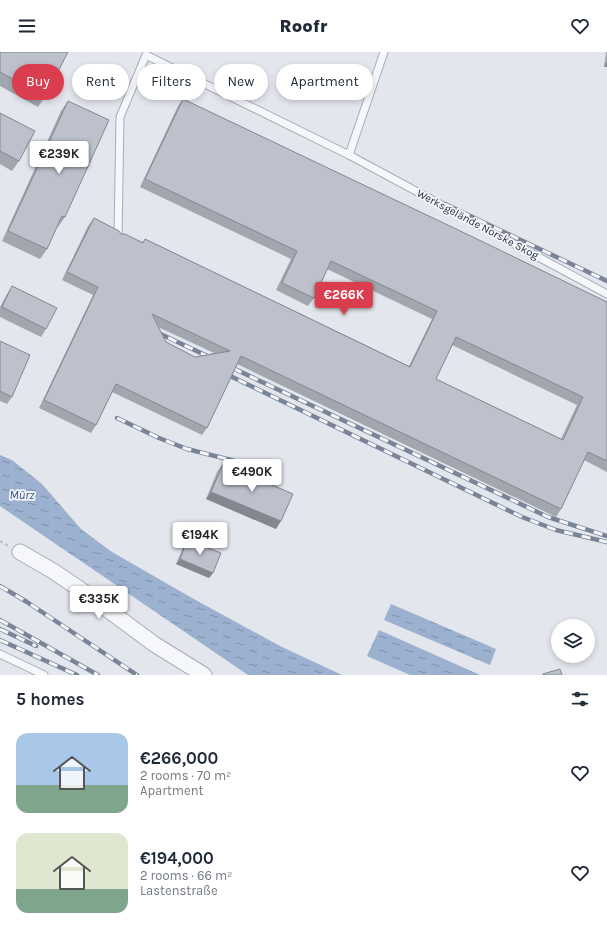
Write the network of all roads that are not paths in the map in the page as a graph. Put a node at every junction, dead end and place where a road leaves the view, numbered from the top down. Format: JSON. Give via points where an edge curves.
{"nodes":[{"id":1,"x":384,"y":52,"type":"edge"},
{"id":2,"x":349,"y":155,"type":"junction"},
{"id":3,"x":118,"y":237,"type":"edge"},
{"id":4,"x":607,"y":294,"type":"edge"},
{"id":5,"x":20,"y":552,"type":"dead end"},
{"id":6,"x":0,"y":654,"type":"edge"},
{"id":7,"x":189,"y":671,"type":"edge"},
{"id":8,"x":44,"y":675,"type":"edge"},
{"id":9,"x":204,"y":675,"type":"edge"}],
"edges":[{"from":1,"to":2,"type":"lane"},
{"from":2,"to":3,"type":"lane","name":"Werksgelände Norske Skog","via":[[146,55],[120,117]]},
{"from":2,"to":4,"type":"lane","name":"Werksgelände Norske Skog"},
{"from":5,"to":7,"type":"street","via":[[84,592]]},
{"from":6,"to":8,"type":"lane"},
{"from":7,"to":9,"type":"street"}]}
